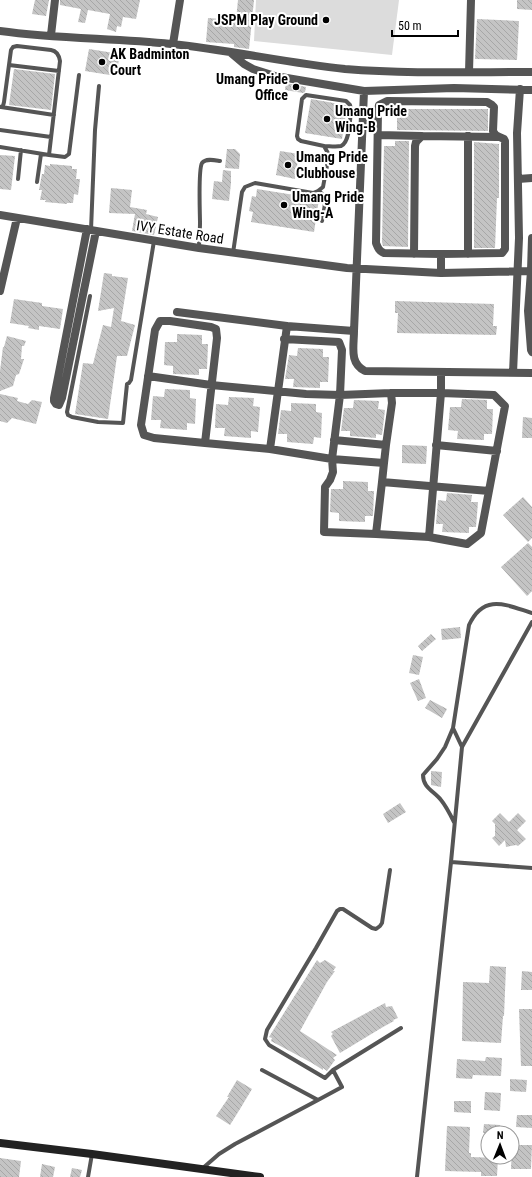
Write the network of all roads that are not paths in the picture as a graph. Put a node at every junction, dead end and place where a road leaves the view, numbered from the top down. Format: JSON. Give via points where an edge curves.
{"nodes":[{"id":1,"x":55,"y":0,"type":"edge"},
{"id":2,"x":180,"y":0,"type":"edge"},
{"id":3,"x":471,"y":0,"type":"edge"},
{"id":4,"x":0,"y":31,"type":"edge"},
{"id":5,"x":51,"y":36,"type":"junction"},
{"id":6,"x":173,"y":44,"type":"junction"},
{"id":7,"x":231,"y":53,"type":"junction"},
{"id":8,"x":9,"y":64,"type":"junction"},
{"id":9,"x":59,"y":71,"type":"junction"},
{"id":10,"x":469,"y":72,"type":"junction"},
{"id":11,"x":532,"y":72,"type":"edge"},
{"id":12,"x":79,"y":75,"type":"dead end"},
{"id":13,"x":99,"y":86,"type":"dead end"},
{"id":14,"x":520,"y":89,"type":"junction"},
{"id":15,"x":532,"y":90,"type":"edge"},
{"id":16,"x":364,"y":91,"type":"junction"},
{"id":17,"x":1,"y":107,"type":"edge"},
{"id":18,"x":54,"y":115,"type":"junction"},
{"id":19,"x":0,"y":130,"type":"edge"},
{"id":20,"x":378,"y":135,"type":"junction"},
{"id":21,"x":422,"y":136,"type":"junction"},
{"id":22,"x":468,"y":136,"type":"junction"},
{"id":23,"x":51,"y":137,"type":"junction"},
{"id":24,"x":497,"y":137,"type":"junction"},
{"id":25,"x":0,"y":146,"type":"edge"},
{"id":26,"x":324,"y":146,"type":"junction"},
{"id":27,"x":21,"y":150,"type":"junction"},
{"id":28,"x":41,"y":154,"type":"junction"},
{"id":29,"x":49,"y":155,"type":"junction"},
{"id":30,"x":220,"y":161,"type":"dead end"},
{"id":31,"x":532,"y":178,"type":"edge"},
{"id":32,"x":18,"y":179,"type":"dead end"},
{"id":33,"x":518,"y":179,"type":"junction"},
{"id":34,"x":38,"y":182,"type":"dead end"},
{"id":35,"x":318,"y":191,"type":"junction"},
{"id":36,"x":0,"y":215,"type":"edge"},
{"id":37,"x":17,"y":218,"type":"junction"},
{"id":38,"x":322,"y":221,"type":"dead end"},
{"id":39,"x":91,"y":230,"type":"junction"},
{"id":40,"x":532,"y":238,"type":"edge"},
{"id":41,"x":154,"y":241,"type":"junction"},
{"id":42,"x":198,"y":248,"type":"junction"},
{"id":43,"x":532,"y":250,"type":"edge"},
{"id":44,"x":233,"y":253,"type":"junction"},
{"id":45,"x":414,"y":254,"type":"junction"},
{"id":46,"x":441,"y":254,"type":"junction"},
{"id":47,"x":468,"y":254,"type":"junction"},
{"id":48,"x":356,"y":269,"type":"junction"},
{"id":49,"x":517,"y":272,"type":"junction"},
{"id":50,"x":531,"y":272,"type":"edge"},
{"id":51,"x":441,"y":273,"type":"junction"},
{"id":52,"x":0,"y":291,"type":"edge"},
{"id":53,"x":90,"y":296,"type":"dead end"},
{"id":54,"x":530,"y":311,"type":"edge"},
{"id":55,"x":177,"y":312,"type":"dead end"},
{"id":56,"x":77,"y":320,"type":"junction"},
{"id":57,"x":286,"y":326,"type":"junction"},
{"id":58,"x":354,"y":331,"type":"junction"},
{"id":59,"x":284,"y":339,"type":"junction"},
{"id":60,"x":532,"y":352,"type":"edge"},
{"id":61,"x":441,"y":372,"type":"junction"},
{"id":62,"x":513,"y":373,"type":"junction"},
{"id":63,"x":532,"y":373,"type":"edge"},
{"id":64,"x":148,"y":376,"type":"junction"},
{"id":65,"x":211,"y":385,"type":"junction"},
{"id":66,"x":278,"y":392,"type":"junction"},
{"id":67,"x":391,"y":393,"type":"junction"},
{"id":68,"x":441,"y":393,"type":"junction"},
{"id":69,"x":340,"y":395,"type":"junction"},
{"id":70,"x":334,"y":440,"type":"junction"},
{"id":71,"x":205,"y":443,"type":"junction"},
{"id":72,"x":386,"y":445,"type":"junction"},
{"id":73,"x":436,"y":445,"type":"junction"},
{"id":74,"x":270,"y":449,"type":"junction"},
{"id":75,"x":497,"y":451,"type":"junction"},
{"id":76,"x":332,"y":459,"type":"junction"},
{"id":77,"x":384,"y":462,"type":"junction"},
{"id":78,"x":382,"y":482,"type":"junction"},
{"id":79,"x":433,"y":486,"type":"junction"},
{"id":80,"x":489,"y":491,"type":"junction"},
{"id":81,"x":376,"y":534,"type":"junction"},
{"id":82,"x":429,"y":537,"type":"junction"},
{"id":83,"x":532,"y":613,"type":"edge"},
{"id":84,"x":532,"y":622,"type":"edge"},
{"id":85,"x":453,"y":728,"type":"junction"},
{"id":86,"x":462,"y":746,"type":"junction"},
{"id":87,"x":455,"y":822,"type":"junction"},
{"id":88,"x":451,"y":862,"type":"junction"},
{"id":89,"x":532,"y":868,"type":"edge"},
{"id":90,"x":390,"y":870,"type":"dead end"},
{"id":91,"x":401,"y":1028,"type":"dead end"},
{"id":92,"x":262,"y":1070,"type":"dead end"},
{"id":93,"x":333,"y":1070,"type":"junction"},
{"id":94,"x":318,"y":1100,"type":"junction"},
{"id":95,"x":0,"y":1143,"type":"edge"},
{"id":96,"x":92,"y":1154,"type":"junction"},
{"id":97,"x":202,"y":1173,"type":"edge"},
{"id":98,"x":88,"y":1177,"type":"edge"},
{"id":99,"x":254,"y":1177,"type":"edge"},
{"id":100,"x":417,"y":1177,"type":"edge"}],
"edges":[{"from":1,"to":5,"type":"street"},
{"from":2,"to":6,"type":"street"},
{"from":3,"to":10,"type":"street"},
{"from":4,"to":5,"type":"street"},
{"from":5,"to":6,"type":"street"},
{"from":6,"to":7,"type":"street"},
{"from":7,"to":10,"type":"street","via":[[345,69]]},
{"from":7,"to":16,"type":"street","via":[[253,69],[275,76]]},
{"from":8,"to":9,"type":"lane"},
{"from":8,"to":9,"type":"lane","via":[[10,50],[13,47],[51,50],[59,54]]},
{"from":8,"to":17,"type":"lane","via":[[4,102]]},
{"from":9,"to":18,"type":"lane"},
{"from":10,"to":11,"type":"street"},
{"from":12,"to":29,"type":"lane","via":[[69,154],[65,157]]},
{"from":13,"to":39,"type":"lane"},
{"from":14,"to":15,"type":"street"},
{"from":14,"to":16,"type":"street"},
{"from":14,"to":33,"type":"street","via":[[517,133]]},
{"from":16,"to":48,"type":"street"},
{"from":17,"to":18,"type":"lane"},
{"from":18,"to":23,"type":"lane"},
{"from":19,"to":23,"type":"lane"},
{"from":20,"to":21,"type":"street"},
{"from":20,"to":24,"type":"street","via":[[379,105],[387,101],[487,102],[494,107],[493,131]]},
{"from":20,"to":45,"type":"street","via":[[376,243],[384,253]]},
{"from":21,"to":22,"type":"street"},
{"from":21,"to":45,"type":"street","via":[[415,146]]},
{"from":22,"to":24,"type":"street"},
{"from":22,"to":47,"type":"street"},
{"from":23,"to":29,"type":"lane"},
{"from":24,"to":47,"type":"street","via":[[504,138],[505,141],[505,249],[502,253]]},
{"from":25,"to":27,"type":"lane"},
{"from":26,"to":26,"type":"lane","via":[[298,140],[296,136],[302,99],[306,95],[346,101],[350,105],[347,141],[339,146]]},
{"from":26,"to":35,"type":"lane","via":[[329,156],[323,187]]},
{"from":27,"to":28,"type":"lane"},
{"from":27,"to":32,"type":"lane"},
{"from":28,"to":29,"type":"lane"},
{"from":28,"to":34,"type":"lane"},
{"from":30,"to":42,"type":"lane","via":[[208,160],[201,166]]},
{"from":31,"to":33,"type":"street"},
{"from":33,"to":49,"type":"street"},
{"from":35,"to":38,"type":"lane","via":[[325,199]]},
{"from":35,"to":44,"type":"lane","via":[[313,193],[255,183],[245,187],[242,192]]},
{"from":36,"to":37,"type":"street","name":"IVY Estate Road"},
{"from":37,"to":39,"type":"street","name":"IVY Estate Road"},
{"from":37,"to":52,"type":"street"},
{"from":39,"to":41,"type":"street","name":"IVY Estate Road"},
{"from":39,"to":56,"type":"street"},
{"from":40,"to":43,"type":"street"},
{"from":41,"to":42,"type":"street","name":"IVY Estate Road"},
{"from":41,"to":56,"type":"lane","via":[[131,380],[127,384],[123,423],[98,422],[68,415],[79,349]]},
{"from":42,"to":44,"type":"street","name":"IVY Estate Road"},
{"from":43,"to":50,"type":"street"},
{"from":44,"to":48,"type":"street","name":"IVY Estate Road"},
{"from":45,"to":46,"type":"street"},
{"from":46,"to":47,"type":"street"},
{"from":46,"to":51,"type":"street"},
{"from":48,"to":51,"type":"street","name":"IVY Estate Road"},
{"from":48,"to":58,"type":"street"},
{"from":49,"to":50,"type":"street","name":"IVY Estate Road"},
{"from":49,"to":51,"type":"street","name":"IVY Estate Road"},
{"from":49,"to":62,"type":"street"},
{"from":50,"to":54,"type":"street"},
{"from":53,"to":56,"type":"lane"},
{"from":54,"to":60,"type":"street"},
{"from":55,"to":57,"type":"street"},
{"from":56,"to":56,"type":"street","via":[[62,398],[59,405],[54,398]]},
{"from":57,"to":58,"type":"street"},
{"from":57,"to":59,"type":"street"},
{"from":58,"to":61,"type":"street","via":[[354,359],[365,371]]},
{"from":59,"to":66,"type":"street"},
{"from":59,"to":69,"type":"street","via":[[339,342],[342,350]]},
{"from":61,"to":62,"type":"street"},
{"from":61,"to":68,"type":"street"},
{"from":62,"to":63,"type":"street"},
{"from":64,"to":65,"type":"street"},
{"from":64,"to":65,"type":"street","via":[[155,330],[160,321],[170,321],[216,330]]},
{"from":64,"to":71,"type":"street","via":[[142,425],[144,435]]},
{"from":65,"to":66,"type":"street"},
{"from":65,"to":71,"type":"street"},
{"from":66,"to":69,"type":"street"},
{"from":66,"to":74,"type":"street"},
{"from":67,"to":68,"type":"street"},
{"from":67,"to":69,"type":"street"},
{"from":67,"to":72,"type":"street"},
{"from":68,"to":73,"type":"street"},
{"from":68,"to":75,"type":"street","via":[[494,396],[505,406]]},
{"from":69,"to":70,"type":"street"},
{"from":70,"to":72,"type":"street"},
{"from":70,"to":76,"type":"street"},
{"from":71,"to":74,"type":"street"},
{"from":72,"to":77,"type":"street"},
{"from":73,"to":75,"type":"street"},
{"from":73,"to":79,"type":"street"},
{"from":74,"to":76,"type":"street"},
{"from":75,"to":80,"type":"street"},
{"from":76,"to":77,"type":"street"},
{"from":76,"to":81,"type":"street","via":[[333,472],[325,487],[324,532]]},
{"from":77,"to":78,"type":"street"},
{"from":78,"to":79,"type":"street"},
{"from":78,"to":81,"type":"street"},
{"from":79,"to":80,"type":"street"},
{"from":79,"to":82,"type":"street"},
{"from":80,"to":82,"type":"street","via":[[481,533],[468,544]]},
{"from":81,"to":82,"type":"street"},
{"from":83,"to":85,"type":"lane","via":[[502,604],[493,604],[485,606],[471,620]]},
{"from":84,"to":86,"type":"lane"},
{"from":85,"to":86,"type":"lane"},
{"from":85,"to":87,"type":"lane","via":[[445,747],[423,775],[423,780],[440,798]]},
{"from":86,"to":87,"type":"lane"},
{"from":87,"to":88,"type":"lane"},
{"from":88,"to":89,"type":"lane"},
{"from":88,"to":100,"type":"lane"},
{"from":90,"to":93,"type":"lane","via":[[380,926],[372,928],[343,910],[337,911],[265,1034],[269,1045],[325,1078]]},
{"from":91,"to":93,"type":"lane"},
{"from":92,"to":94,"type":"lane"},
{"from":93,"to":94,"type":"lane","via":[[342,1087]]},
{"from":94,"to":97,"type":"lane","via":[[219,1154]]},
{"from":95,"to":96,"type":"main road"},
{"from":96,"to":97,"type":"main road"},
{"from":96,"to":98,"type":"lane"},
{"from":97,"to":99,"type":"main road"}]}
